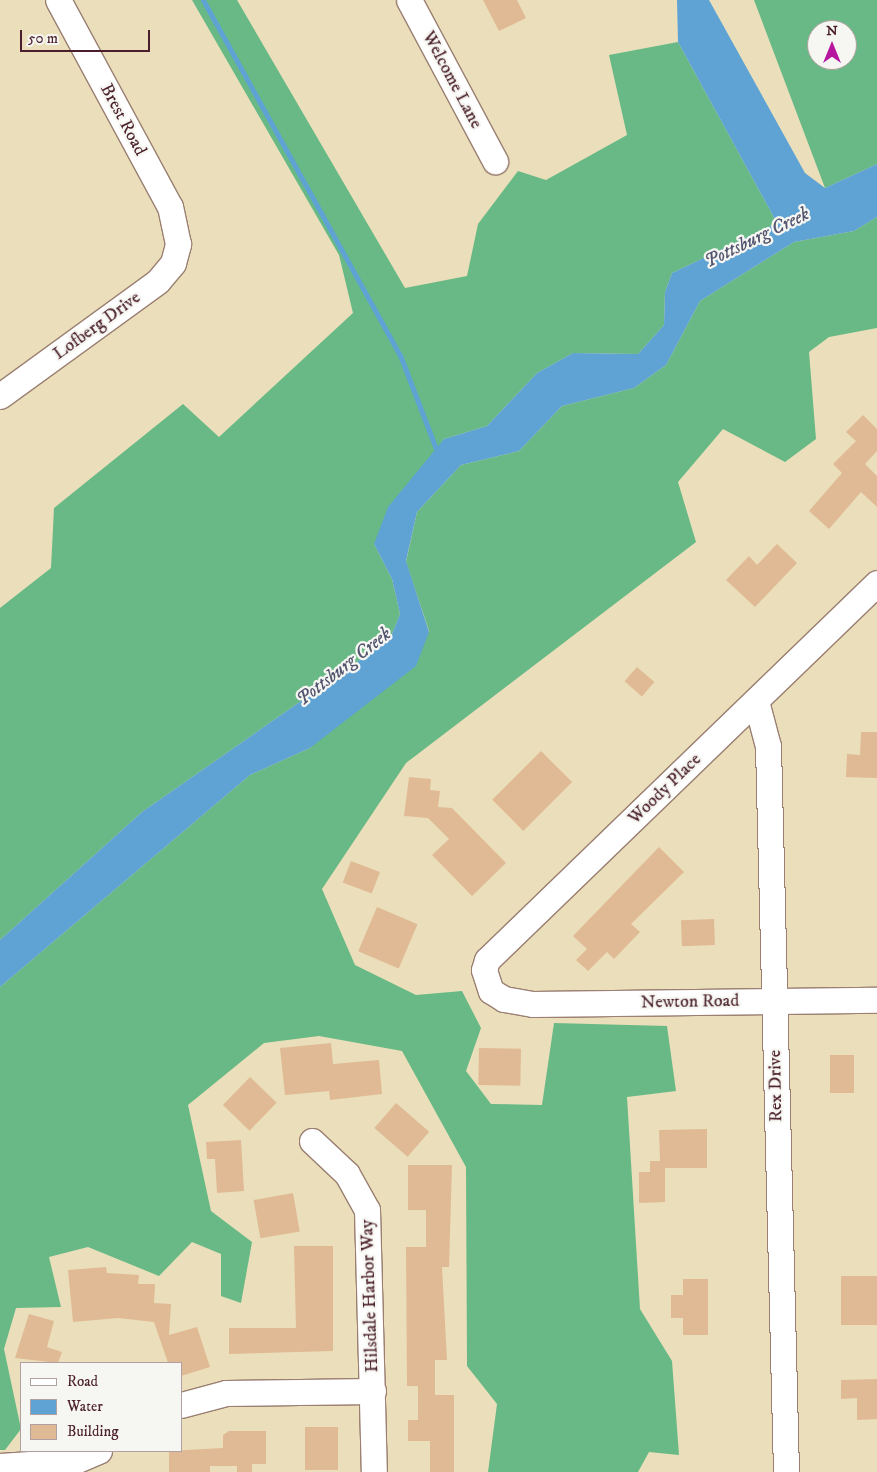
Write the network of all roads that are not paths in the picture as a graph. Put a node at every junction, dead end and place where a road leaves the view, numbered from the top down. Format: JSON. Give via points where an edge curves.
{"nodes":[{"id":1,"x":58,"y":0,"type":"edge"},
{"id":2,"x":409,"y":0,"type":"edge"},
{"id":3,"x":495,"y":161,"type":"dead end"},
{"id":4,"x":178,"y":244,"type":"joint"},
{"id":5,"x":0,"y":396,"type":"edge"},
{"id":6,"x":877,"y":583,"type":"edge"},
{"id":7,"x":756,"y":701,"type":"junction"},
{"id":8,"x":504,"y":999,"type":"joint"},
{"id":9,"x":774,"y":1000,"type":"junction"},
{"id":10,"x":877,"y":1000,"type":"edge"},
{"id":11,"x":312,"y":1141,"type":"dead end"},
{"id":12,"x":373,"y":1391,"type":"junction"},
{"id":13,"x":182,"y":1405,"type":"edge"},
{"id":14,"x":97,"y":1452,"type":"edge"},
{"id":15,"x":0,"y":1466,"type":"edge"},
{"id":16,"x":374,"y":1472,"type":"edge"},
{"id":17,"x":786,"y":1472,"type":"edge"}],
"edges":[{"from":1,"to":4,"type":"street","name":"Brest Road","via":[[170,207]]},
{"from":2,"to":3,"type":"street","name":"Welcome Lane"},
{"from":4,"to":5,"type":"street","name":"Lofberg Drive","via":[[173,263],[158,281]]},
{"from":6,"to":7,"type":"street","name":"Woody Place"},
{"from":7,"to":8,"type":"street","name":"Woody Place","via":[[487,960],[485,981]]},
{"from":7,"to":9,"type":"street","name":"Rex Drive","via":[[768,746]]},
{"from":8,"to":9,"type":"street","name":"Newton Road","via":[[533,1004]]},
{"from":9,"to":10,"type":"street","name":"Newton Road"},
{"from":9,"to":17,"type":"street","name":"Rex Drive"},
{"from":11,"to":12,"type":"street","name":"Hilsdale Harbor Way","via":[[347,1174],[367,1210]]},
{"from":12,"to":13,"type":"street","via":[[226,1393]]},
{"from":12,"to":16,"type":"street","name":"Hilsdale Harbor Way"},
{"from":14,"to":15,"type":"street","via":[[75,1461]]}]}
